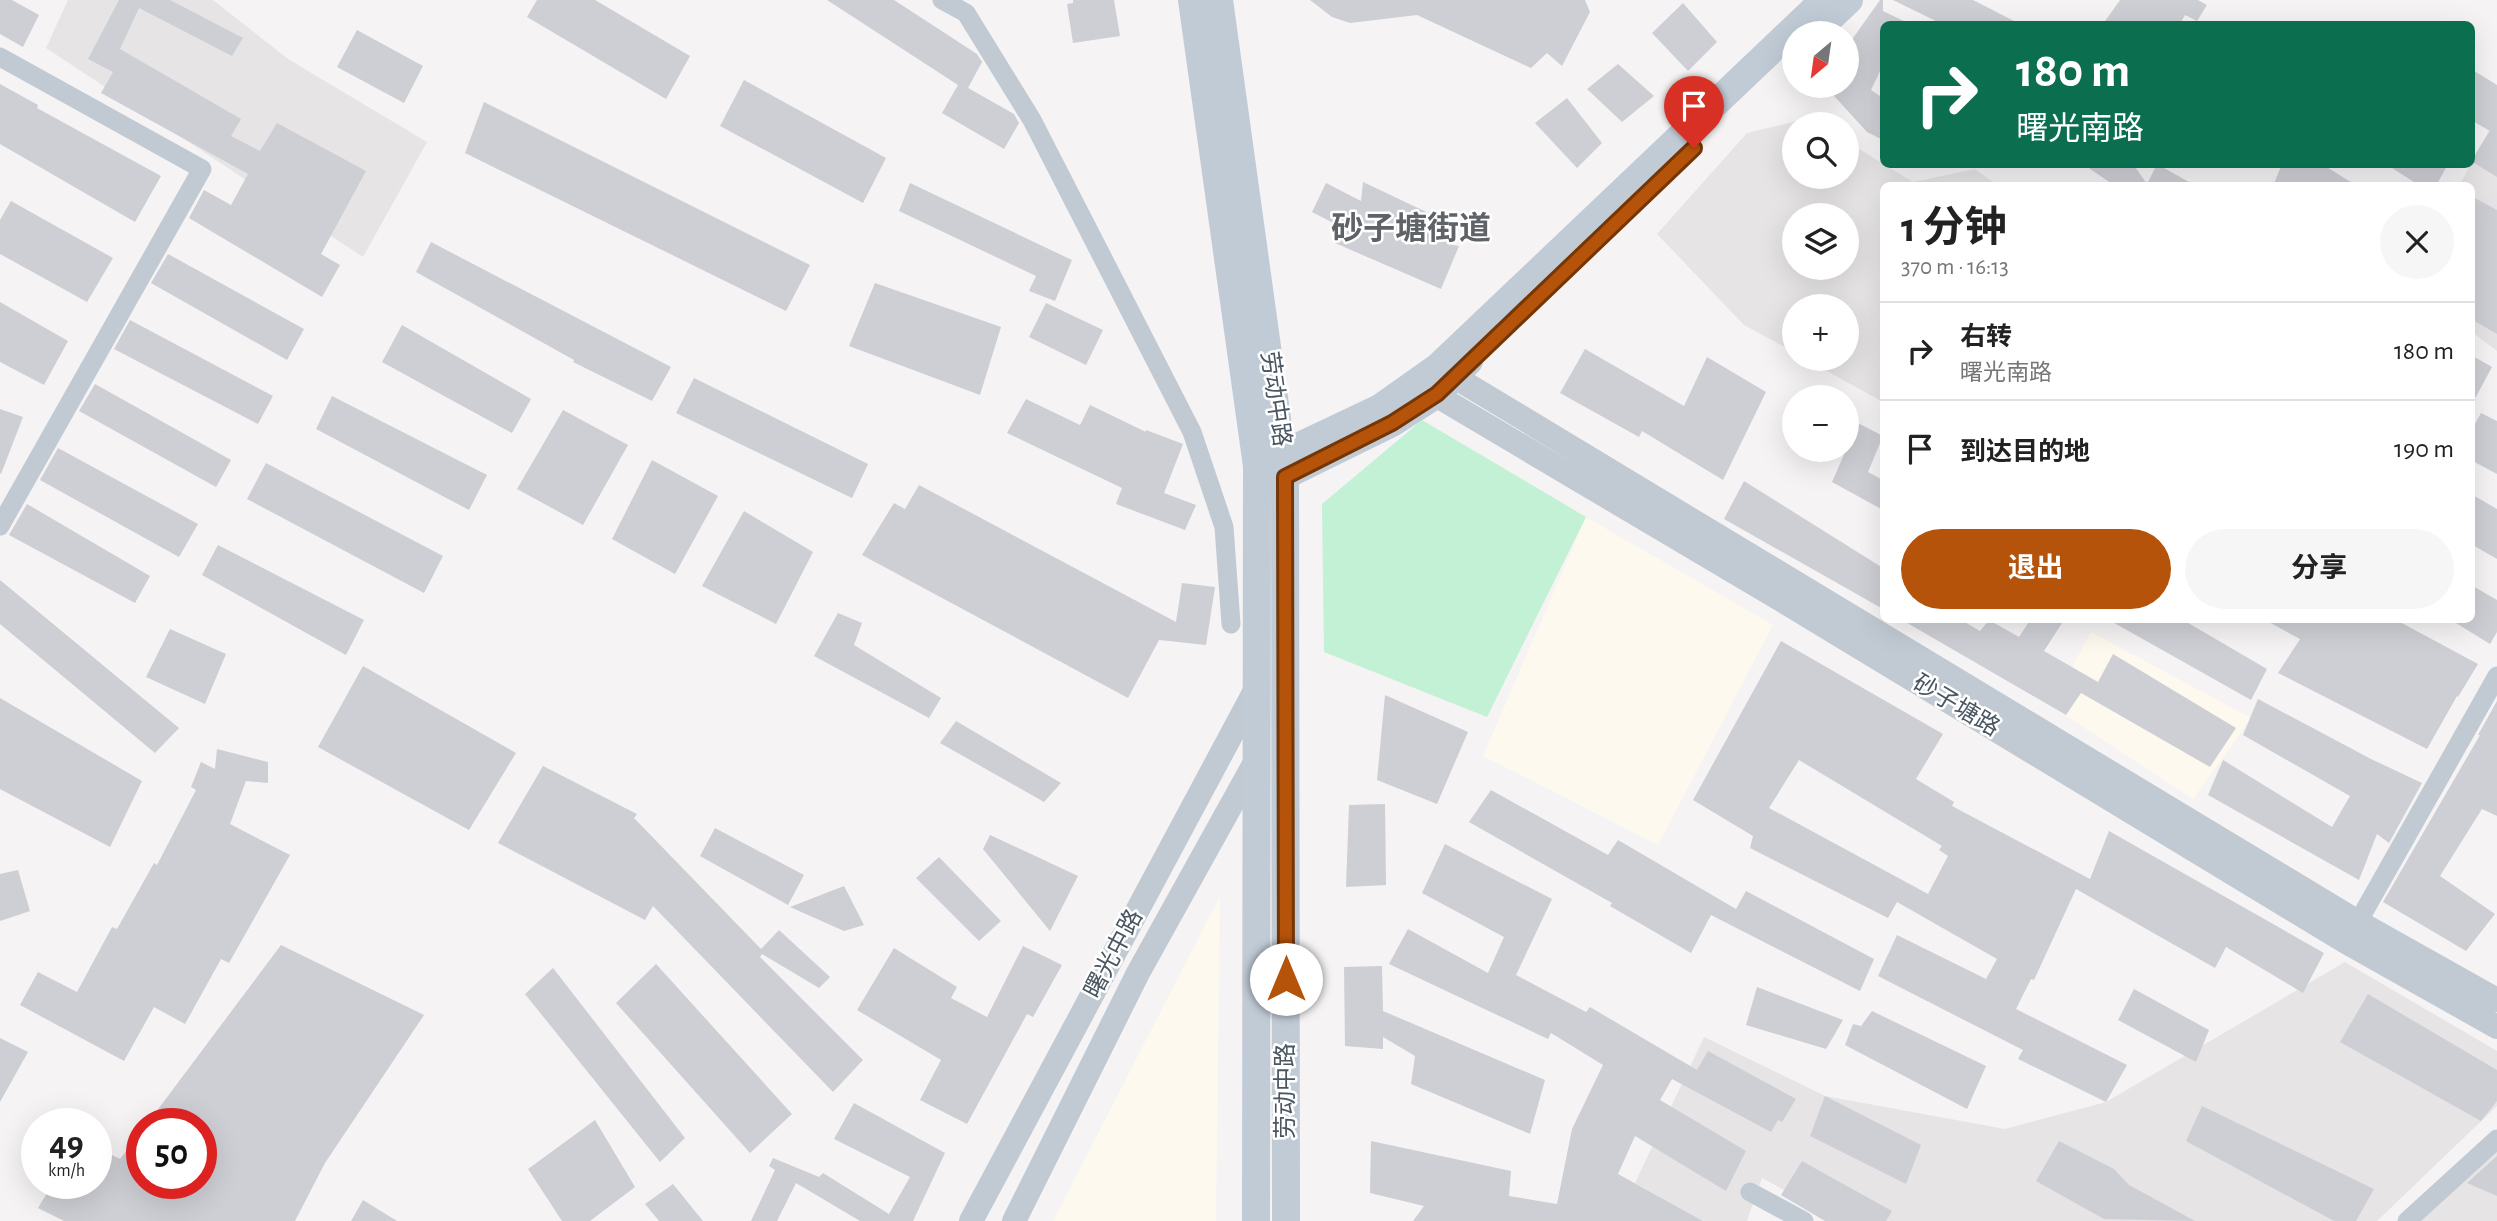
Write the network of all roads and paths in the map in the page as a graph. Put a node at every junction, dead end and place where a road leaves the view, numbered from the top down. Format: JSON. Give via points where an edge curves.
{"nodes":[{"id":1,"x":942,"y":0,"type":"edge"},
{"id":2,"x":1192,"y":0,"type":"edge"},
{"id":3,"x":1219,"y":0,"type":"edge"},
{"id":4,"x":1824,"y":0,"type":"edge"},
{"id":5,"x":1849,"y":0,"type":"edge"},
{"id":6,"x":1827,"y":21,"type":"edge"},
{"id":7,"x":0,"y":57,"type":"edge"},
{"id":8,"x":1782,"y":64,"type":"edge"},
{"id":9,"x":1436,"y":380,"type":"junction"},
{"id":10,"x":1284,"y":466,"type":"junction"},
{"id":11,"x":1257,"y":477,"type":"junction"},
{"id":12,"x":0,"y":526,"type":"edge"},
{"id":13,"x":1231,"y":624,"type":"dead end"},
{"id":14,"x":2497,"y":676,"type":"edge"},
{"id":15,"x":1257,"y":687,"type":"junction"},
{"id":16,"x":1286,"y":709,"type":"junction"},
{"id":17,"x":1257,"y":758,"type":"junction"},
{"id":18,"x":2358,"y":922,"type":"junction"},
{"id":19,"x":2497,"y":1000,"type":"edge"},
{"id":20,"x":2497,"y":1027,"type":"edge"},
{"id":21,"x":2497,"y":1139,"type":"edge"},
{"id":22,"x":1750,"y":1192,"type":"dead end"},
{"id":23,"x":971,"y":1221,"type":"edge"},
{"id":24,"x":1014,"y":1221,"type":"edge"},
{"id":25,"x":1256,"y":1221,"type":"edge"},
{"id":26,"x":1286,"y":1221,"type":"edge"},
{"id":27,"x":1804,"y":1221,"type":"edge"},
{"id":28,"x":2407,"y":1221,"type":"edge"}],
"edges":[{"from":1,"to":13,"type":"street","via":[[966,13],[1032,120],[1192,432],[1224,527]]},
{"from":2,"to":11,"type":"main road","name":"劳动中路"},
{"from":3,"to":10,"type":"main road","name":"劳动中路"},
{"from":4,"to":9,"type":"main road"},
{"from":5,"to":6,"type":"main road"},
{"from":7,"to":12,"type":"street","via":[[202,169]]},
{"from":8,"to":9,"type":"main road"},
{"from":9,"to":10,"type":"main road","via":[[1392,423]]},
{"from":9,"to":18,"type":"street","name":"砂子塘路"},
{"from":9,"to":20,"type":"street","name":"砂子塘路","via":[[2346,942]]},
{"from":10,"to":11,"type":"main road"},
{"from":10,"to":16,"type":"main road","name":"劳动中路"},
{"from":11,"to":15,"type":"main road","name":"劳动中路"},
{"from":14,"to":18,"type":"street"},
{"from":15,"to":17,"type":"main road","name":"劳动中路"},
{"from":15,"to":23,"type":"street","name":"曙光中路"},
{"from":16,"to":17,"type":"street","name":"曙光中路"},
{"from":16,"to":26,"type":"main road","name":"劳动中路"},
{"from":17,"to":24,"type":"street","name":"曙光中路","via":[[1138,973]]},
{"from":17,"to":25,"type":"main road","name":"劳动中路"},
{"from":18,"to":19,"type":"street","name":"砂子塘路"},
{"from":21,"to":28,"type":"street"},
{"from":22,"to":27,"type":"street"}]}
